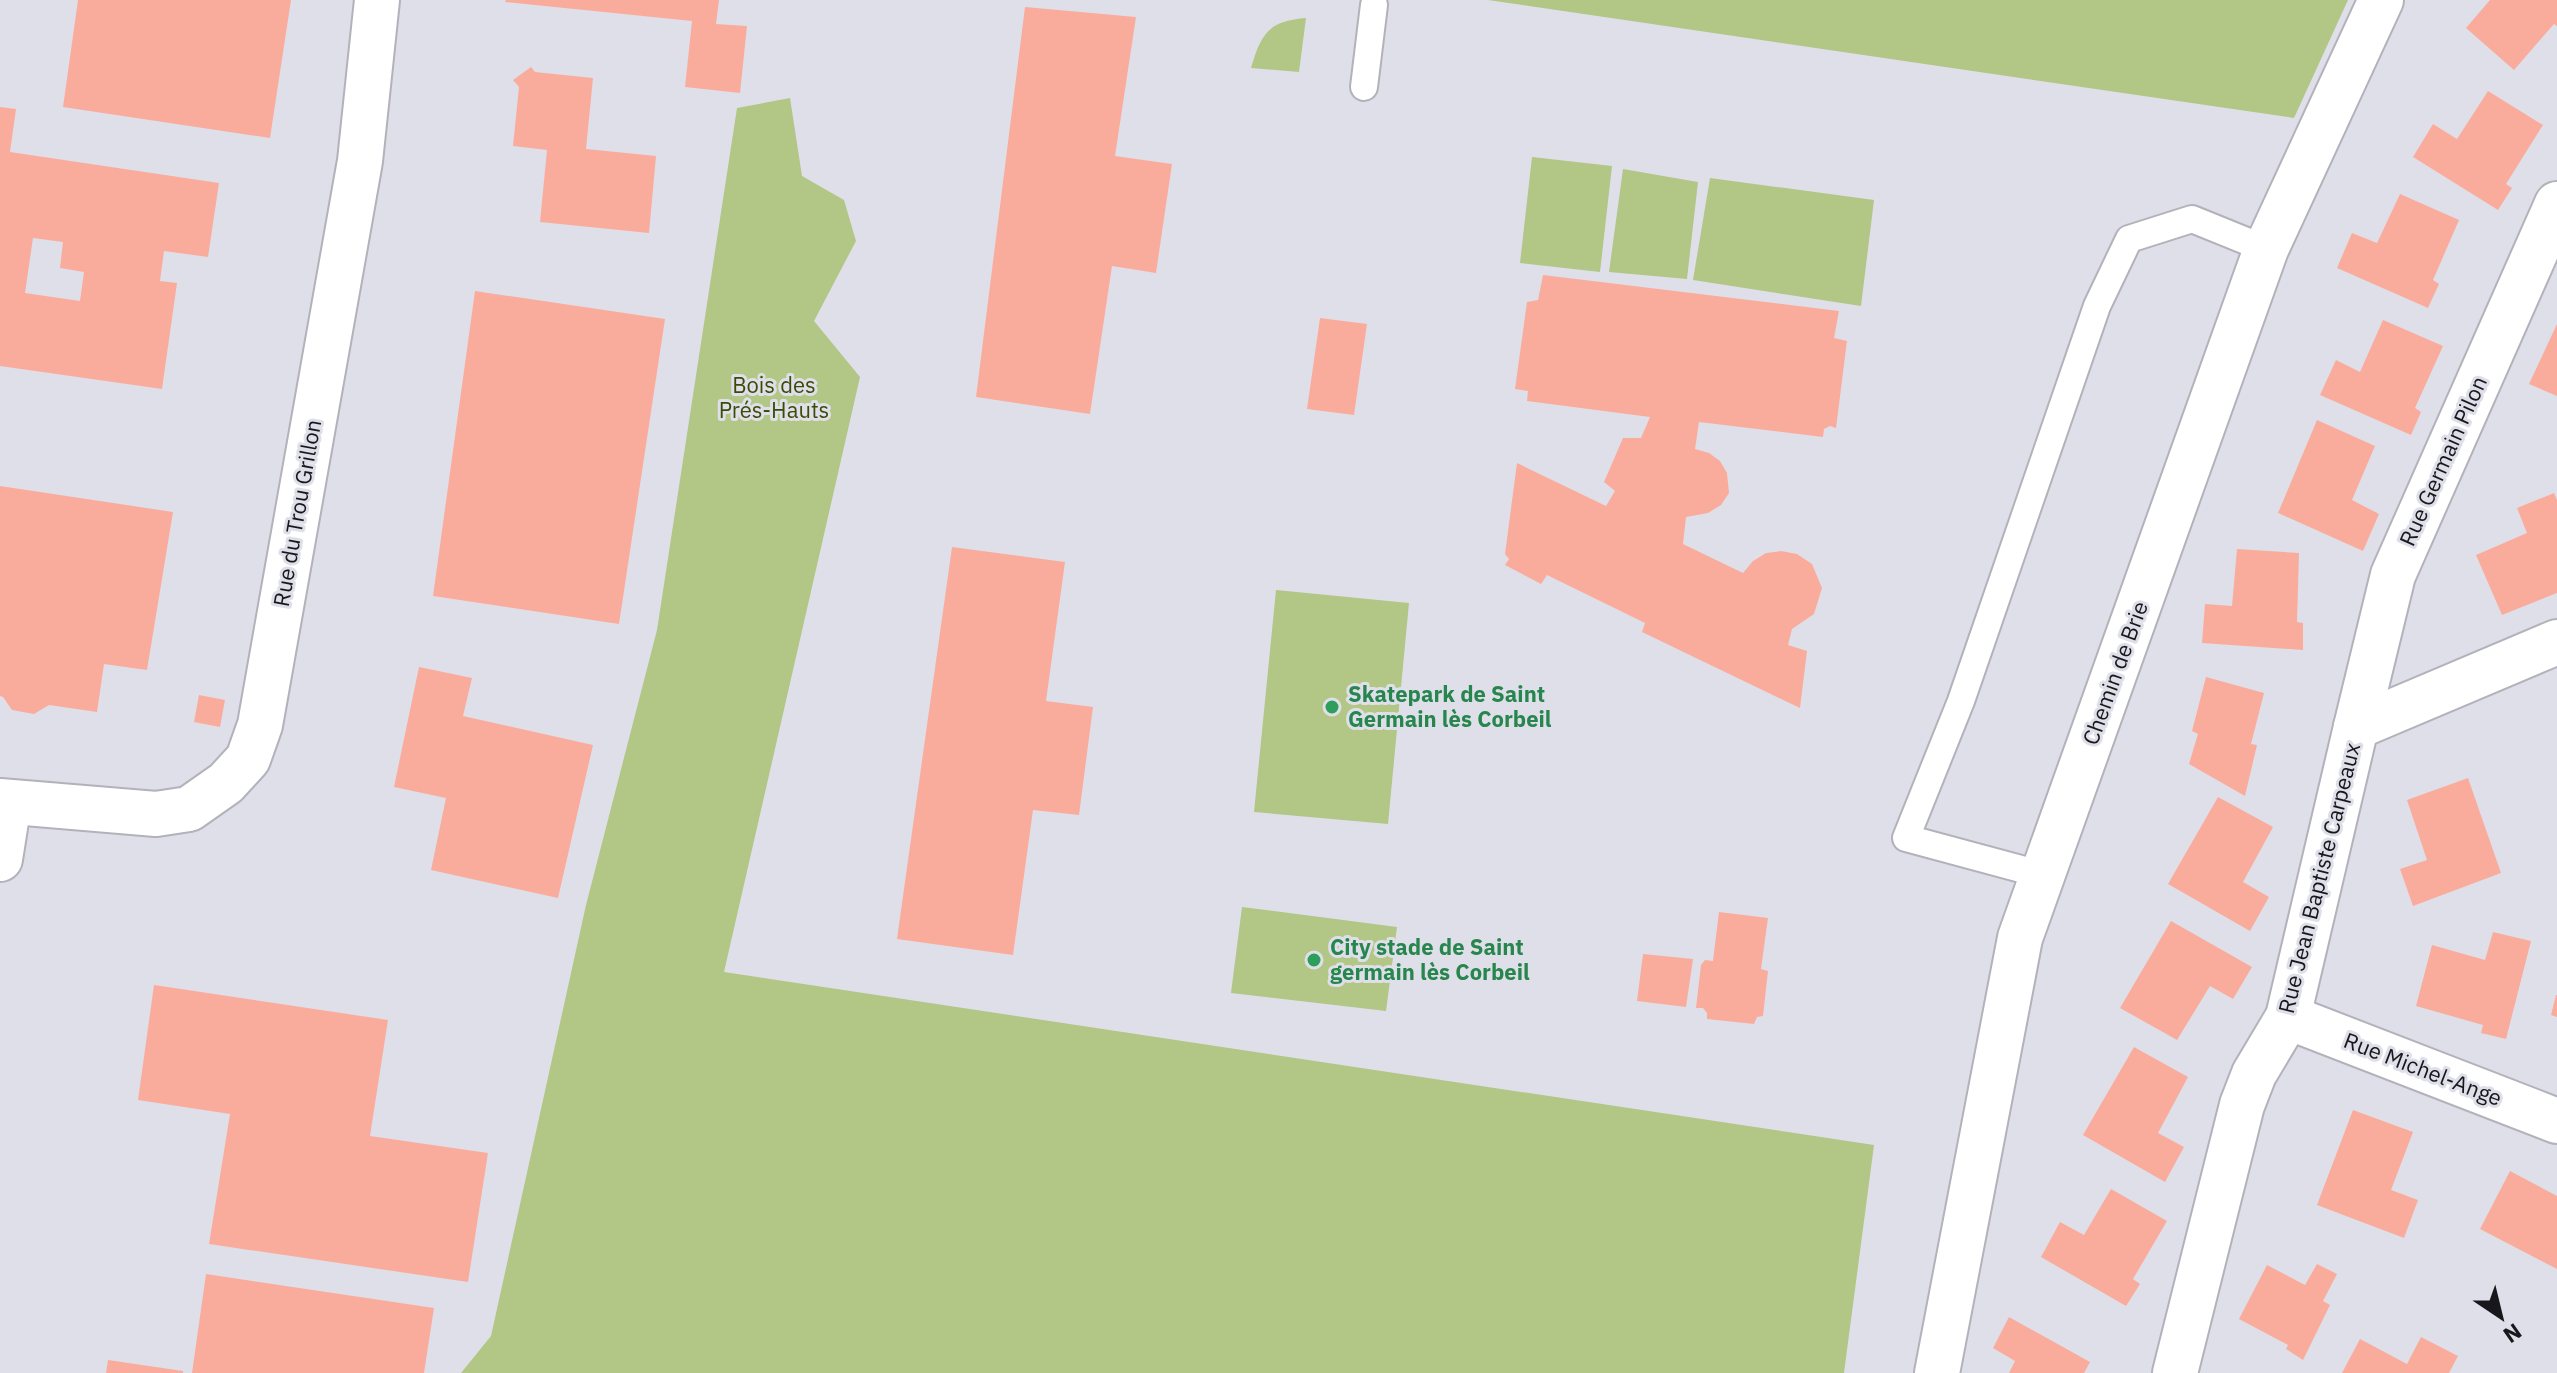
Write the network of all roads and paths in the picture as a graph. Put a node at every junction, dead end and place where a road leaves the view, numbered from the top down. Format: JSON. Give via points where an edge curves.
{"nodes":[{"id":1,"x":377,"y":0,"type":"edge"},
{"id":2,"x":2381,"y":0,"type":"edge"},
{"id":3,"x":1374,"y":5,"type":"dead end"},
{"id":4,"x":1364,"y":87,"type":"dead end"},
{"id":5,"x":2557,"y":204,"type":"edge"},
{"id":6,"x":2266,"y":249,"type":"junction"},
{"id":7,"x":2557,"y":642,"type":"edge"},
{"id":8,"x":2356,"y":727,"type":"junction"},
{"id":9,"x":4,"y":802,"type":"edge"},
{"id":10,"x":0,"y":859,"type":"edge"},
{"id":11,"x":2043,"y":875,"type":"junction"},
{"id":12,"x":2288,"y":1017,"type":"junction"},
{"id":13,"x":2557,"y":1121,"type":"edge"},
{"id":14,"x":1937,"y":1373,"type":"edge"},
{"id":15,"x":2175,"y":1373,"type":"edge"}],
"edges":[{"from":1,"to":9,"type":"street","name":"Rue du Trou Grillon","via":[[360,161],[260,725],[248,759],[226,783],[189,809],[156,814]]},
{"from":2,"to":6,"type":"street","name":"Chemin de Brie"},
{"from":3,"to":4,"type":"lane"},
{"from":5,"to":8,"type":"street","name":"Rue Germain Pilon","via":[[2393,575]]},
{"from":6,"to":11,"type":"street","name":"Chemin de Brie"},
{"from":6,"to":11,"type":"lane","via":[[2192,219],[2129,239],[2097,306],[1961,701],[1906,838]]},
{"from":7,"to":8,"type":"street","name":"Rue Jean Baptiste Carpeaux"},
{"from":8,"to":12,"type":"street","name":"Rue Jean Baptiste Carpeaux"},
{"from":9,"to":10,"type":"street"},
{"from":11,"to":14,"type":"street","name":"Chemin de Brie","via":[[2020,938]]},
{"from":12,"to":13,"type":"street","name":"Rue Michel-Ange"},
{"from":12,"to":15,"type":"street","name":"Rue Jean Baptiste Carpeaux","via":[[2242,1105]]}]}
